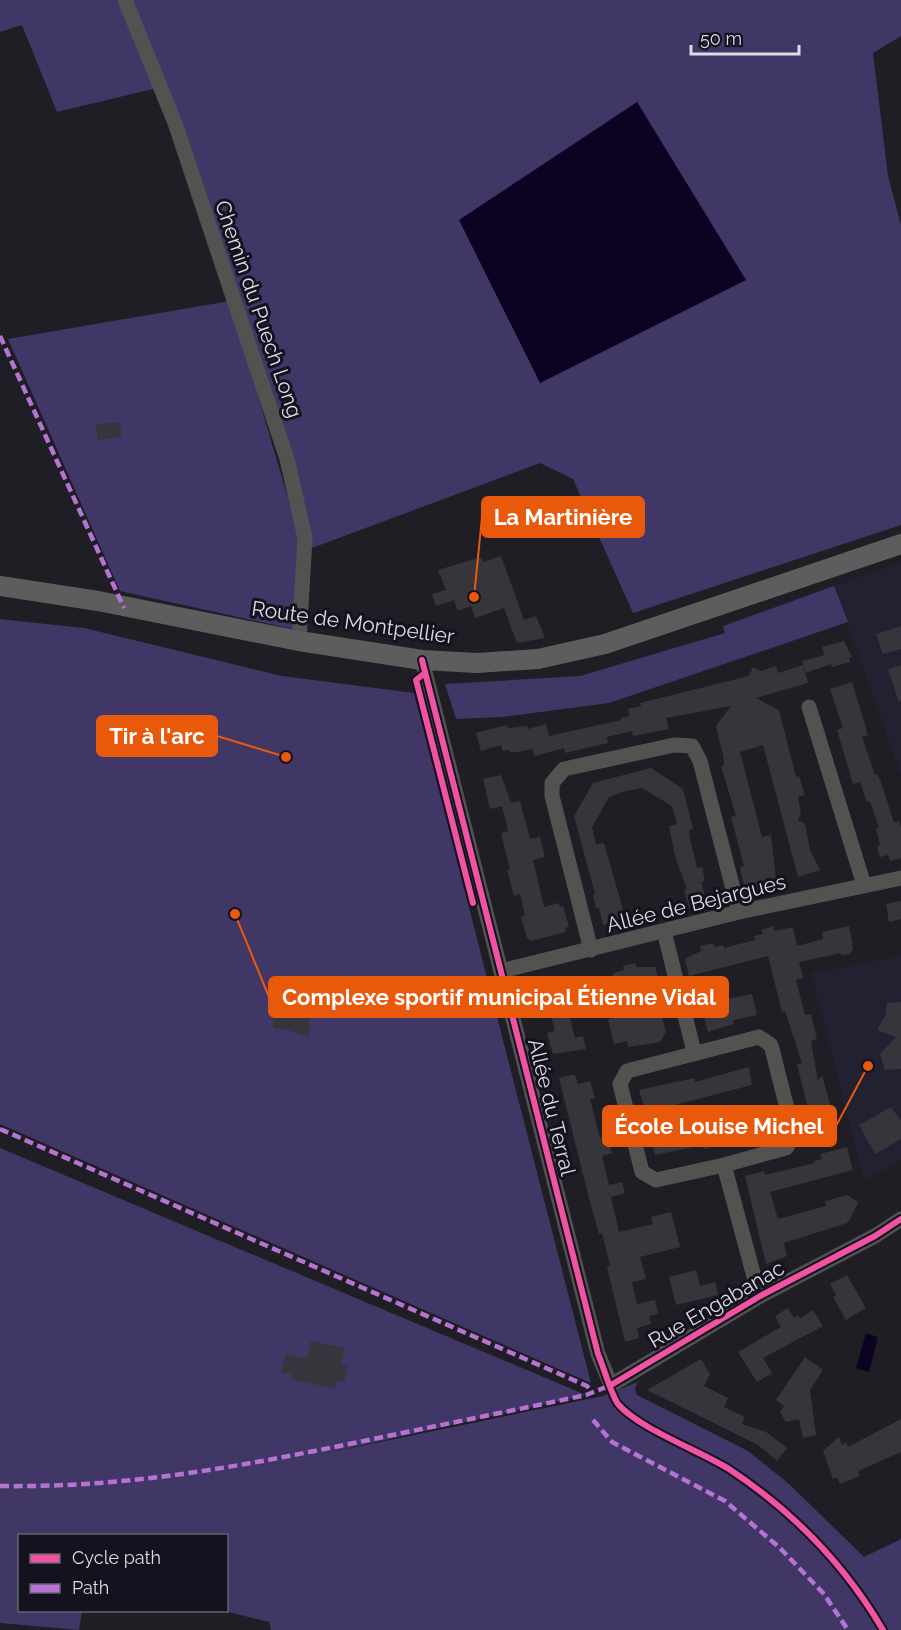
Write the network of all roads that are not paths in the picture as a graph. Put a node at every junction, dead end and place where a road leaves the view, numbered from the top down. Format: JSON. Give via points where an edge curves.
{"nodes":[{"id":1,"x":125,"y":0,"type":"edge"},
{"id":2,"x":901,"y":544,"type":"edge"},
{"id":3,"x":0,"y":586,"type":"edge"},
{"id":4,"x":299,"y":641,"type":"junction"},
{"id":5,"x":422,"y":660,"type":"junction"},
{"id":6,"x":809,"y":707,"type":"dead end"},
{"id":7,"x":901,"y":878,"type":"edge"},
{"id":8,"x":864,"y":885,"type":"junction"},
{"id":9,"x":739,"y":912,"type":"junction"},
{"id":10,"x":664,"y":931,"type":"junction"},
{"id":11,"x":591,"y":950,"type":"junction"},
{"id":12,"x":501,"y":971,"type":"junction"},
{"id":13,"x":694,"y":1052,"type":"junction"},
{"id":14,"x":724,"y":1165,"type":"junction"},
{"id":15,"x":901,"y":1219,"type":"edge"},
{"id":16,"x":762,"y":1295,"type":"junction"},
{"id":17,"x":611,"y":1385,"type":"joint"}],
"edges":[{"from":1,"to":4,"type":"street","name":"Chemin du Puech Long","via":[[174,123],[287,459],[305,538]]},
{"from":2,"to":5,"type":"main road","name":"Route de Montpellier","via":[[605,644],[538,659],[477,663]]},
{"from":3,"to":4,"type":"main road","name":"Route de Montpellier"},
{"from":4,"to":5,"type":"main road","name":"Route de Montpellier"},
{"from":5,"to":12,"type":"street","name":"Allée du Terral"},
{"from":6,"to":8,"type":"street"},
{"from":7,"to":8,"type":"street","name":"Allée de Bejargues"},
{"from":8,"to":9,"type":"street","name":"Allée de Bejargues"},
{"from":9,"to":10,"type":"street","name":"Allée de Bejargues"},
{"from":9,"to":11,"type":"street","via":[[700,761],[692,746],[674,745],[564,769],[552,783],[552,796]]},
{"from":10,"to":11,"type":"street","name":"Allée de Bejargues"},
{"from":10,"to":13,"type":"street"},
{"from":11,"to":12,"type":"street","name":"Allée de Bejargues"},
{"from":12,"to":17,"type":"street","name":"Allée du Terral","via":[[598,1354]]},
{"from":13,"to":14,"type":"street","via":[[759,1037],[771,1045],[794,1136],[786,1148]]},
{"from":13,"to":14,"type":"street","via":[[627,1071],[620,1084],[642,1172],[656,1180]]},
{"from":14,"to":16,"type":"street"},
{"from":15,"to":16,"type":"street","name":"Rue Engabanac"},
{"from":16,"to":17,"type":"street","name":"Rue Engabanac"}]}
